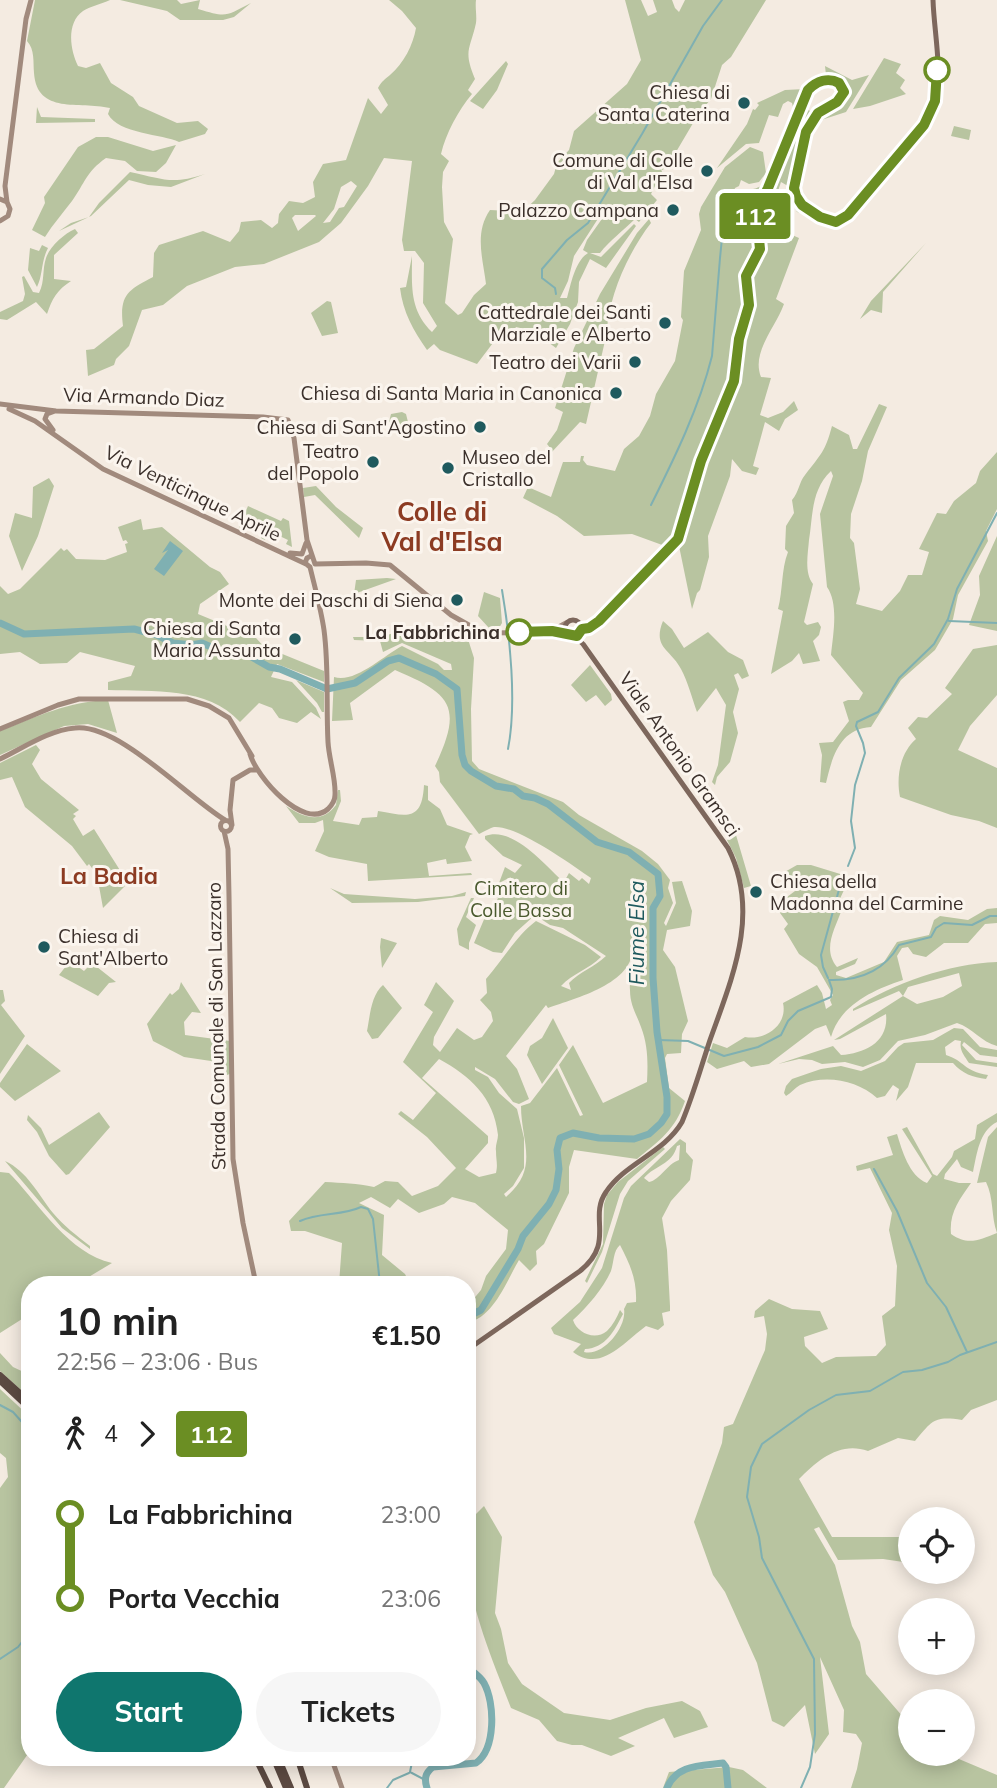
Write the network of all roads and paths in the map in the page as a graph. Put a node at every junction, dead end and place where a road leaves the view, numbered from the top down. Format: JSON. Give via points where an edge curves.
{"nodes":[{"id":1,"x":31,"y":0,"type":"edge"},
{"id":2,"x":933,"y":0,"type":"edge"},
{"id":3,"x":5,"y":186,"type":"junction"},
{"id":4,"x":0,"y":197,"type":"edge"},
{"id":5,"x":7,"y":202,"type":"junction"},
{"id":6,"x":1,"y":221,"type":"edge"},
{"id":7,"x":0,"y":405,"type":"edge"},
{"id":8,"x":37,"y":409,"type":"junction"},
{"id":9,"x":22,"y":411,"type":"junction"},
{"id":10,"x":56,"y":411,"type":"junction"},
{"id":11,"x":34,"y":420,"type":"junction"},
{"id":12,"x":63,"y":440,"type":"junction"},
{"id":13,"x":307,"y":540,"type":"junction"},
{"id":14,"x":276,"y":550,"type":"junction"},
{"id":15,"x":313,"y":565,"type":"junction"},
{"id":16,"x":313,"y":582,"type":"junction"},
{"id":17,"x":566,"y":624,"type":"junction"},
{"id":18,"x":552,"y":631,"type":"junction"},
{"id":19,"x":576,"y":633,"type":"junction"},
{"id":20,"x":0,"y":729,"type":"edge"},
{"id":21,"x":251,"y":757,"type":"junction"},
{"id":22,"x":0,"y":759,"type":"edge"},
{"id":23,"x":258,"y":768,"type":"junction"},
{"id":24,"x":245,"y":773,"type":"junction"},
{"id":25,"x":269,"y":783,"type":"junction"},
{"id":26,"x":230,"y":810,"type":"junction"},
{"id":27,"x":224,"y":821,"type":"junction"},
{"id":28,"x":232,"y":826,"type":"junction"},
{"id":29,"x":224,"y":831,"type":"junction"},
{"id":30,"x":228,"y":849,"type":"junction"},
{"id":31,"x":254,"y":1276,"type":"edge"},
{"id":32,"x":476,"y":1344,"type":"edge"},
{"id":33,"x":0,"y":1375,"type":"edge"},
{"id":34,"x":0,"y":1381,"type":"edge"},
{"id":35,"x":21,"y":1394,"type":"edge"},
{"id":36,"x":21,"y":1401,"type":"edge"},
{"id":37,"x":259,"y":1766,"type":"edge"},
{"id":38,"x":277,"y":1766,"type":"edge"},
{"id":39,"x":282,"y":1766,"type":"edge"},
{"id":40,"x":300,"y":1766,"type":"edge"},
{"id":41,"x":334,"y":1766,"type":"edge"},
{"id":42,"x":270,"y":1788,"type":"edge"},
{"id":43,"x":286,"y":1788,"type":"edge"},
{"id":44,"x":291,"y":1788,"type":"edge"},
{"id":45,"x":307,"y":1788,"type":"edge"},
{"id":46,"x":342,"y":1788,"type":"edge"}],
"edges":[{"from":1,"to":3,"type":"main road"},
{"from":2,"to":19,"type":"main road","via":[[937,83],[933,106],[915,138],[848,215],[836,222],[813,214],[798,200],[794,188],[803,138],[818,113],[842,97],[843,89],[839,82],[826,80],[808,90],[753,220],[760,249],[746,276],[749,305],[733,384],[701,461],[678,539],[599,621]]},
{"from":3,"to":4,"type":"main road"},
{"from":3,"to":5,"type":"main road"},
{"from":4,"to":5,"type":"main road"},
{"from":5,"to":6,"type":"main road","via":[[10,212]]},
{"from":7,"to":9,"type":"main road","name":"Via Armando Diaz"},
{"from":8,"to":9,"type":"main road","name":"Via Armando Diaz"},
{"from":8,"to":10,"type":"main road","name":"Via Armando Diaz"},
{"from":8,"to":11,"type":"main road","via":[[32,411]]},
{"from":8,"to":11,"type":"main road","via":[[42,416]]},
{"from":9,"to":11,"type":"main road","name":"Via Armando Diaz"},
{"from":10,"to":12,"type":"main road","via":[[45,419]]},
{"from":10,"to":13,"type":"main road","name":"Via Armando Diaz","via":[[287,419],[294,438]]},
{"from":11,"to":12,"type":"main road","name":"Via Venticinque Aprile"},
{"from":12,"to":14,"type":"main road","name":"Via Venticinque Aprile","via":[[103,469]]},
{"from":13,"to":14,"type":"main road","via":[[300,555]]},
{"from":13,"to":15,"type":"main road","via":[[311,556],[307,558]]},
{"from":14,"to":15,"type":"main road","name":"Via Venticinque Aprile"},
{"from":15,"to":16,"type":"main road"},
{"from":15,"to":16,"type":"main road"},
{"from":15,"to":18,"type":"main road","name":"Via Venticinque Aprile","via":[[385,564],[475,630],[489,634]]},
{"from":16,"to":25,"type":"main road","via":[[327,665],[334,801],[320,814],[307,814]]},
{"from":17,"to":18,"type":"main road"},
{"from":17,"to":19,"type":"main road"},
{"from":17,"to":19,"type":"main road","via":[[575,620]]},
{"from":18,"to":19,"type":"main road"},
{"from":19,"to":32,"type":"main road","name":"Viale Antonio Gramsci","via":[[724,842],[743,901],[742,937],[685,1115],[676,1131],[604,1194],[600,1244],[592,1260]]},
{"from":20,"to":21,"type":"main road","via":[[79,699],[187,699],[227,717]]},
{"from":21,"to":23,"type":"main road"},
{"from":21,"to":24,"type":"main road"},
{"from":22,"to":27,"type":"main road","via":[[60,731],[91,729],[117,740]]},
{"from":23,"to":24,"type":"main road"},
{"from":23,"to":25,"type":"main road"},
{"from":24,"to":25,"type":"main road"},
{"from":24,"to":26,"type":"main road","via":[[233,780]]},
{"from":26,"to":27,"type":"main road"},
{"from":26,"to":28,"type":"main road","name":"Strada Comunale di San Lazzaro"},
{"from":27,"to":28,"type":"main road"},
{"from":27,"to":29,"type":"main road","name":"Strada Comunale di San Lazzaro"},
{"from":28,"to":29,"type":"main road"},
{"from":28,"to":30,"type":"main road","name":"Strada Comunale di San Lazzaro"},
{"from":29,"to":30,"type":"main road","name":"Strada Comunale di San Lazzaro"},
{"from":30,"to":31,"type":"main road","name":"Strada Comunale di San Lazzaro","via":[[233,1159]]},
{"from":33,"to":35,"type":"highway"},
{"from":34,"to":36,"type":"highway"},
{"from":37,"to":42,"type":"highway"},
{"from":38,"to":43,"type":"highway"},
{"from":39,"to":44,"type":"highway"},
{"from":40,"to":45,"type":"highway"},
{"from":41,"to":46,"type":"main road"}]}
